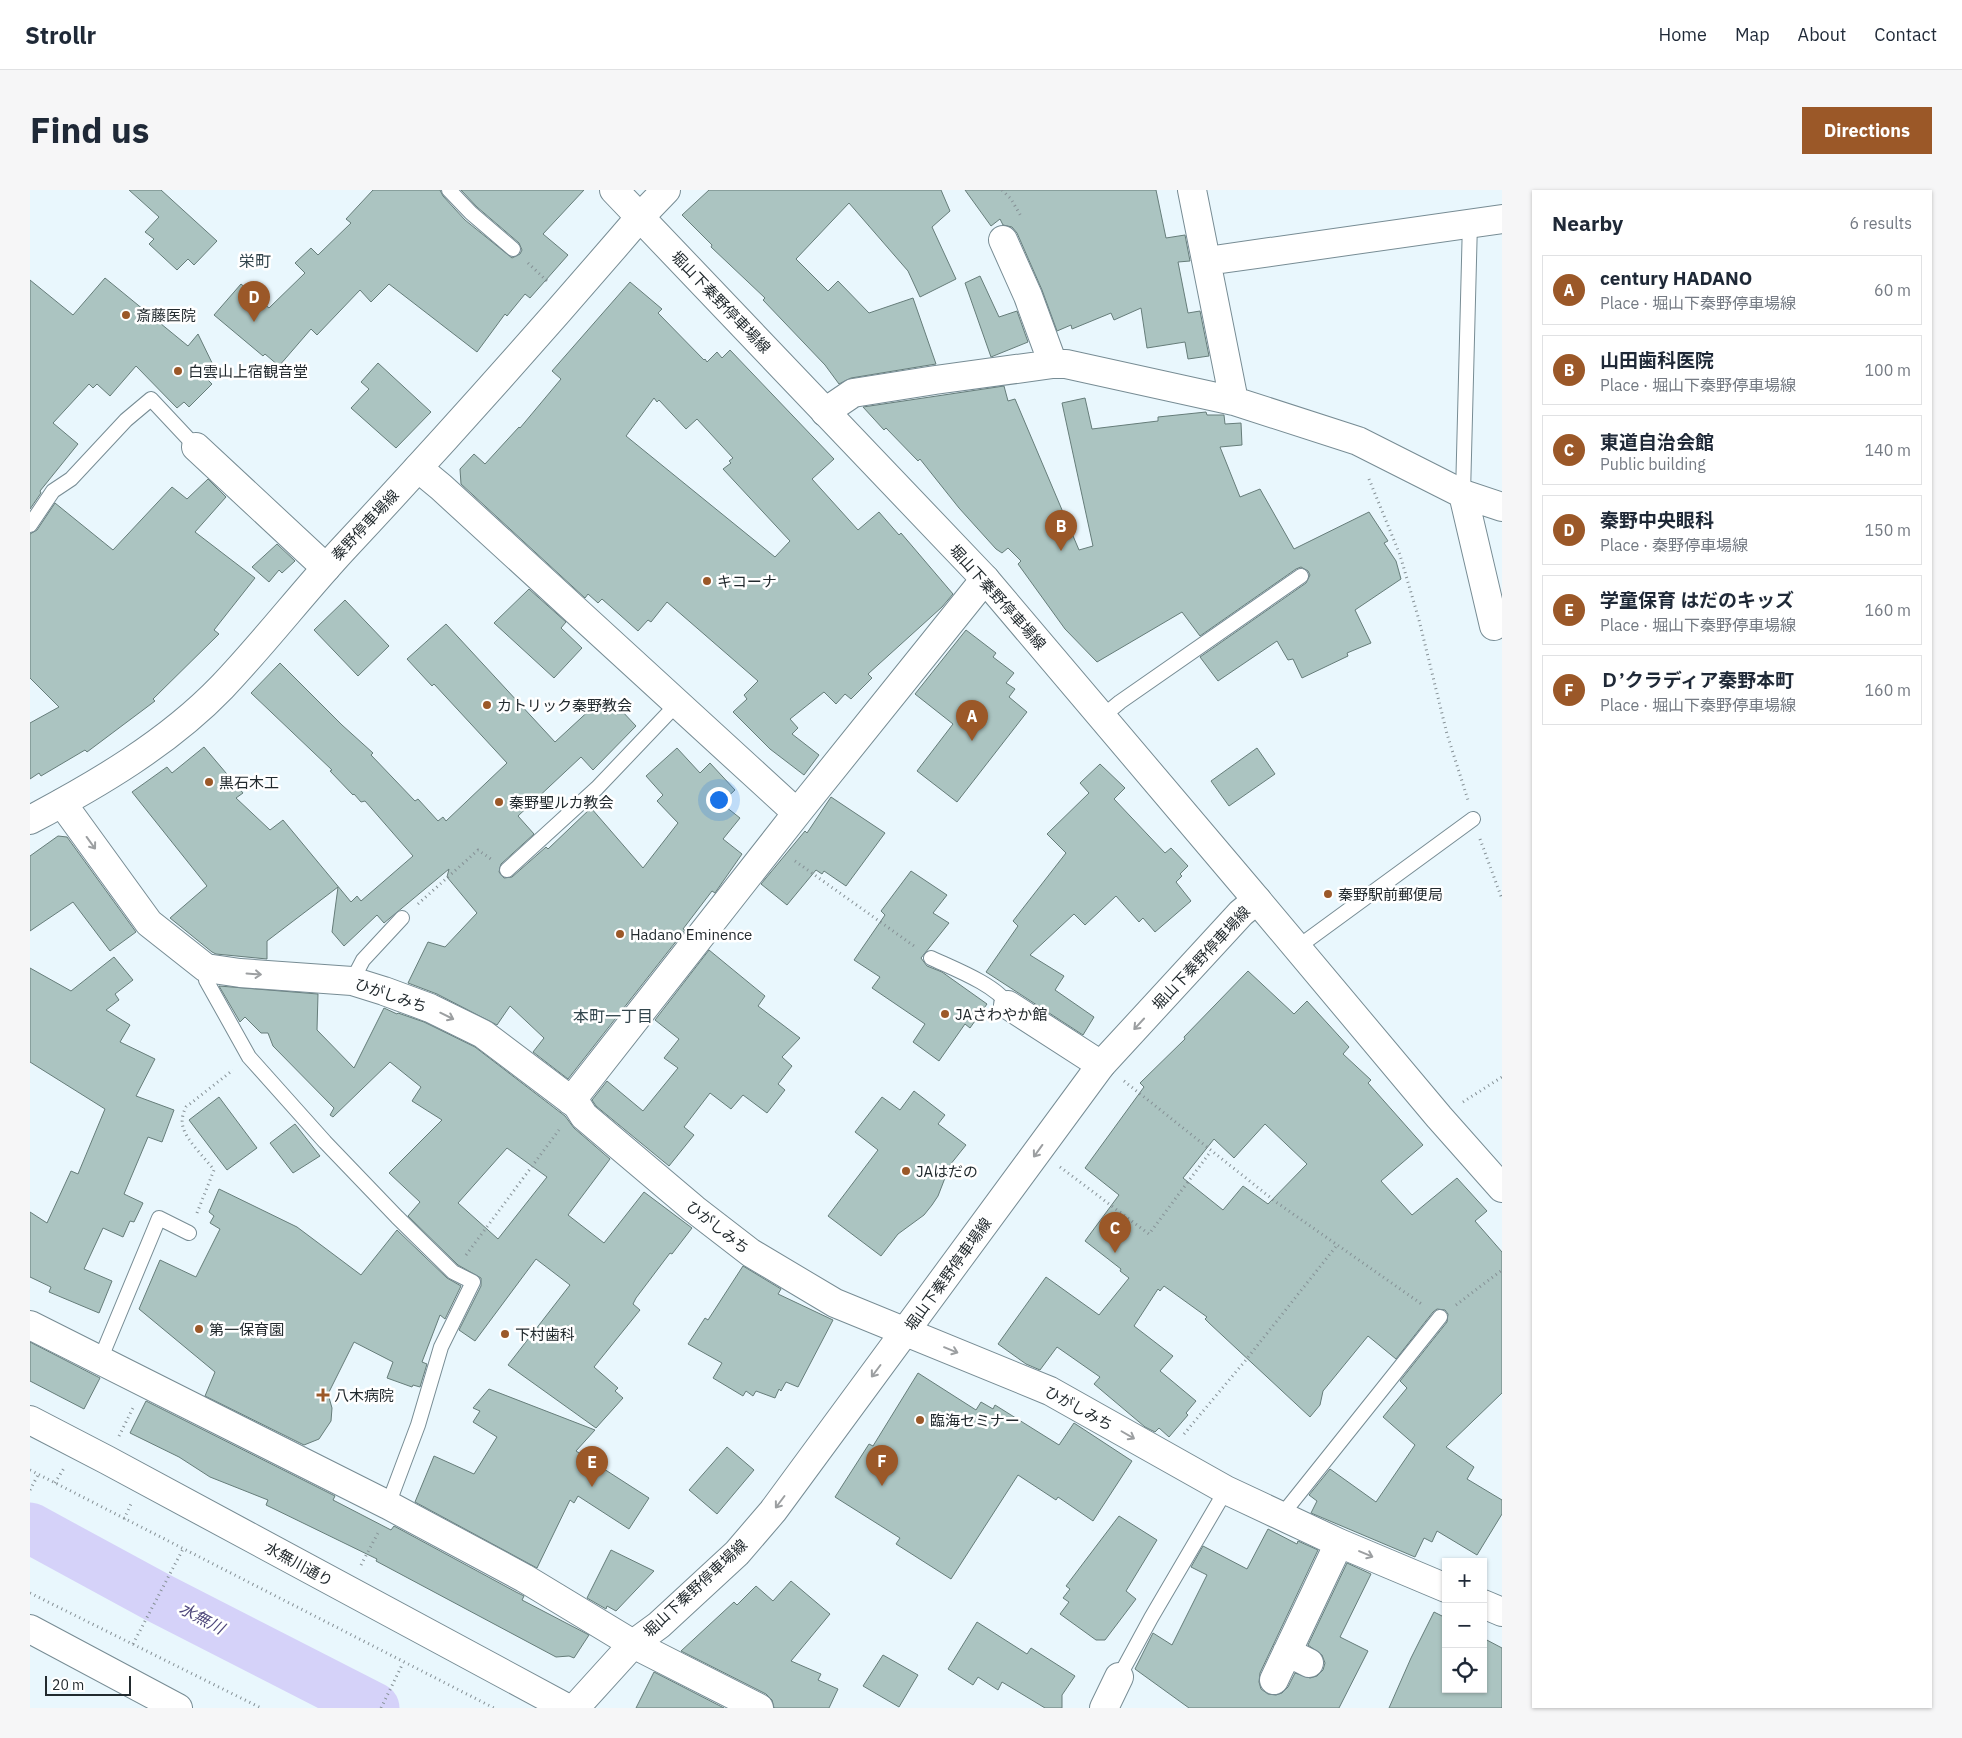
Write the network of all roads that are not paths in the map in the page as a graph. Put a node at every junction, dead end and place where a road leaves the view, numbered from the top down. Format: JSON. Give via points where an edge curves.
{"nodes":[{"id":1,"x":449,"y":190,"type":"edge"},
{"id":2,"x":614,"y":190,"type":"edge"},
{"id":3,"x":666,"y":190,"type":"edge"},
{"id":4,"x":1192,"y":190,"type":"edge"},
{"id":5,"x":640,"y":216,"type":"junction"},
{"id":6,"x":1502,"y":219,"type":"edge"},
{"id":7,"x":1470,"y":222,"type":"junction"},
{"id":8,"x":1002,"y":240,"type":"dead end"},
{"id":9,"x":513,"y":249,"type":"road end"},
{"id":10,"x":1207,"y":261,"type":"junction"},
{"id":11,"x":1053,"y":364,"type":"junction"},
{"id":12,"x":1234,"y":401,"type":"junction"},
{"id":13,"x":826,"y":412,"type":"junction"},
{"id":14,"x":196,"y":447,"type":"joint"},
{"id":15,"x":418,"y":468,"type":"junction"},
{"id":16,"x":1463,"y":494,"type":"junction"},
{"id":17,"x":1502,"y":507,"type":"edge"},
{"id":18,"x":30,"y":525,"type":"edge"},
{"id":19,"x":326,"y":568,"type":"junction"},
{"id":20,"x":1301,"y":576,"type":"dead end"},
{"id":21,"x":985,"y":579,"type":"junction"},
{"id":22,"x":1494,"y":626,"type":"dead end"},
{"id":23,"x":677,"y":704,"type":"junction"},
{"id":24,"x":1102,"y":717,"type":"junction"},
{"id":25,"x":62,"y":803,"type":"junction"},
{"id":26,"x":797,"y":813,"type":"junction"},
{"id":27,"x":1473,"y":819,"type":"road end"},
{"id":28,"x":30,"y":820,"type":"edge"},
{"id":29,"x":507,"y":870,"type":"road end"},
{"id":30,"x":1257,"y":900,"type":"junction"},
{"id":31,"x":402,"y":918,"type":"road end"},
{"id":32,"x":1298,"y":947,"type":"junction"},
{"id":33,"x":931,"y":958,"type":"road end"},
{"id":34,"x":206,"y":968,"type":"junction"},
{"id":35,"x":352,"y":981,"type":"junction"},
{"id":36,"x":1008,"y":1005,"type":"joint"},
{"id":37,"x":1101,"y":1065,"type":"junction"},
{"id":38,"x":574,"y":1103,"type":"junction"},
{"id":39,"x":1502,"y":1188,"type":"edge"},
{"id":40,"x":189,"y":1232,"type":"road end"},
{"id":41,"x":1440,"y":1317,"type":"road end"},
{"id":42,"x":30,"y":1325,"type":"edge"},
{"id":43,"x":905,"y":1332,"type":"junction"},
{"id":44,"x":100,"y":1360,"type":"junction"},
{"id":45,"x":30,"y":1420,"type":"edge"},
{"id":46,"x":1226,"y":1490,"type":"junction"},
{"id":47,"x":388,"y":1505,"type":"junction"},
{"id":48,"x":1281,"y":1516,"type":"junction"},
{"id":49,"x":1339,"y":1542,"type":"junction"},
{"id":50,"x":1442,"y":1586,"type":"edge"},
{"id":51,"x":1487,"y":1606,"type":"edge"},
{"id":52,"x":1502,"y":1612,"type":"edge"},
{"id":53,"x":30,"y":1629,"type":"edge"},
{"id":54,"x":633,"y":1644,"type":"junction"},
{"id":55,"x":1119,"y":1677,"type":"joint"},
{"id":56,"x":1274,"y":1680,"type":"dead end"},
{"id":57,"x":178,"y":1708,"type":"edge"},
{"id":58,"x":567,"y":1708,"type":"edge"},
{"id":59,"x":575,"y":1708,"type":"edge"},
{"id":60,"x":759,"y":1708,"type":"edge"},
{"id":61,"x":1104,"y":1708,"type":"edge"}],
"edges":[{"from":1,"to":9,"type":"lane"},
{"from":2,"to":5,"type":"street","name":"堀山下秦野停車場線"},
{"from":3,"to":5,"type":"street","name":"秦野停車場線"},
{"from":4,"to":10,"type":"street"},
{"from":5,"to":13,"type":"street","name":"堀山下秦野停車場線"},
{"from":5,"to":15,"type":"street","name":"秦野停車場線"},
{"from":6,"to":7,"type":"street"},
{"from":7,"to":10,"type":"street"},
{"from":7,"to":16,"type":"lane"},
{"from":8,"to":11,"type":"street","via":[[1028,296]]},
{"from":10,"to":12,"type":"street"},
{"from":11,"to":12,"type":"street","via":[[1066,364]]},
{"from":11,"to":13,"type":"street","via":[[853,394]]},
{"from":12,"to":16,"type":"street","via":[[1358,441]]},
{"from":13,"to":21,"type":"street","name":"堀山下秦野停車場線"},
{"from":14,"to":18,"type":"lane","via":[[151,399],[126,420],[71,479],[53,491]]},
{"from":14,"to":19,"type":"street"},
{"from":15,"to":19,"type":"street","name":"秦野停車場線"},
{"from":15,"to":23,"type":"street"},
{"from":16,"to":17,"type":"street"},
{"from":16,"to":22,"type":"street"},
{"from":19,"to":25,"type":"street","name":"秦野停車場線","via":[[222,688],[174,730]]},
{"from":20,"to":24,"type":"lane"},
{"from":21,"to":24,"type":"street","name":"堀山下秦野停車場線"},
{"from":21,"to":26,"type":"street"},
{"from":23,"to":26,"type":"street"},
{"from":23,"to":29,"type":"lane","via":[[597,788]]},
{"from":24,"to":30,"type":"street","name":"堀山下秦野停車場線"},
{"from":25,"to":28,"type":"street","name":"秦野停車場線"},
{"from":25,"to":34,"type":"street","name":"ひがしみち","one_way":true,"via":[[149,924]]},
{"from":26,"to":38,"type":"street"},
{"from":27,"to":32,"type":"lane"},
{"from":30,"to":32,"type":"street"},
{"from":30,"to":37,"type":"street","name":"堀山下秦野停車場線","one_way":true,"via":[[1241,913]]},
{"from":31,"to":35,"type":"lane","via":[[363,960]]},
{"from":32,"to":39,"type":"street"},
{"from":33,"to":36,"type":"lane","via":[[976,979],[1005,998]]},
{"from":34,"to":35,"type":"street","name":"ひがしみち","one_way":true},
{"from":34,"to":47,"type":"lane","via":[[206,980],[249,1057],[325,1142],[453,1272],[473,1282],[441,1347],[418,1425]]},
{"from":35,"to":38,"type":"street","name":"ひがしみち","one_way":true,"via":[[430,1008],[483,1034]]},
{"from":36,"to":37,"type":"street"},
{"from":37,"to":43,"type":"street","name":"堀山下秦野停車場線","one_way":true},
{"from":38,"to":43,"type":"street","name":"ひがしみち","via":[[584,1116],[694,1209],[752,1253],[835,1302]]},
{"from":40,"to":44,"type":"lane","via":[[159,1218]]},
{"from":41,"to":48,"type":"lane"},
{"from":42,"to":44,"type":"street"},
{"from":43,"to":46,"type":"street","name":"ひがしみち","one_way":true,"via":[[1050,1391]]},
{"from":43,"to":54,"type":"street","name":"堀山下秦野停車場線","one_way":true,"via":[[737,1553],[659,1625]]},
{"from":44,"to":47,"type":"street"},
{"from":45,"to":58,"type":"street","name":"水無川通り"},
{"from":46,"to":48,"type":"street","name":"ひがしみち"},
{"from":46,"to":55,"type":"lane"},
{"from":47,"to":54,"type":"street","via":[[524,1578]]},
{"from":48,"to":49,"type":"street","name":"ひがしみち"},
{"from":49,"to":50,"type":"street","name":"ひがしみち","one_way":true},
{"from":49,"to":56,"type":"street","via":[[1298,1658]]},
{"from":51,"to":52,"type":"street"},
{"from":53,"to":57,"type":"street"},
{"from":54,"to":59,"type":"street","name":"堀山下秦野停車場線"},
{"from":54,"to":60,"type":"street"},
{"from":55,"to":61,"type":"street"}]}
